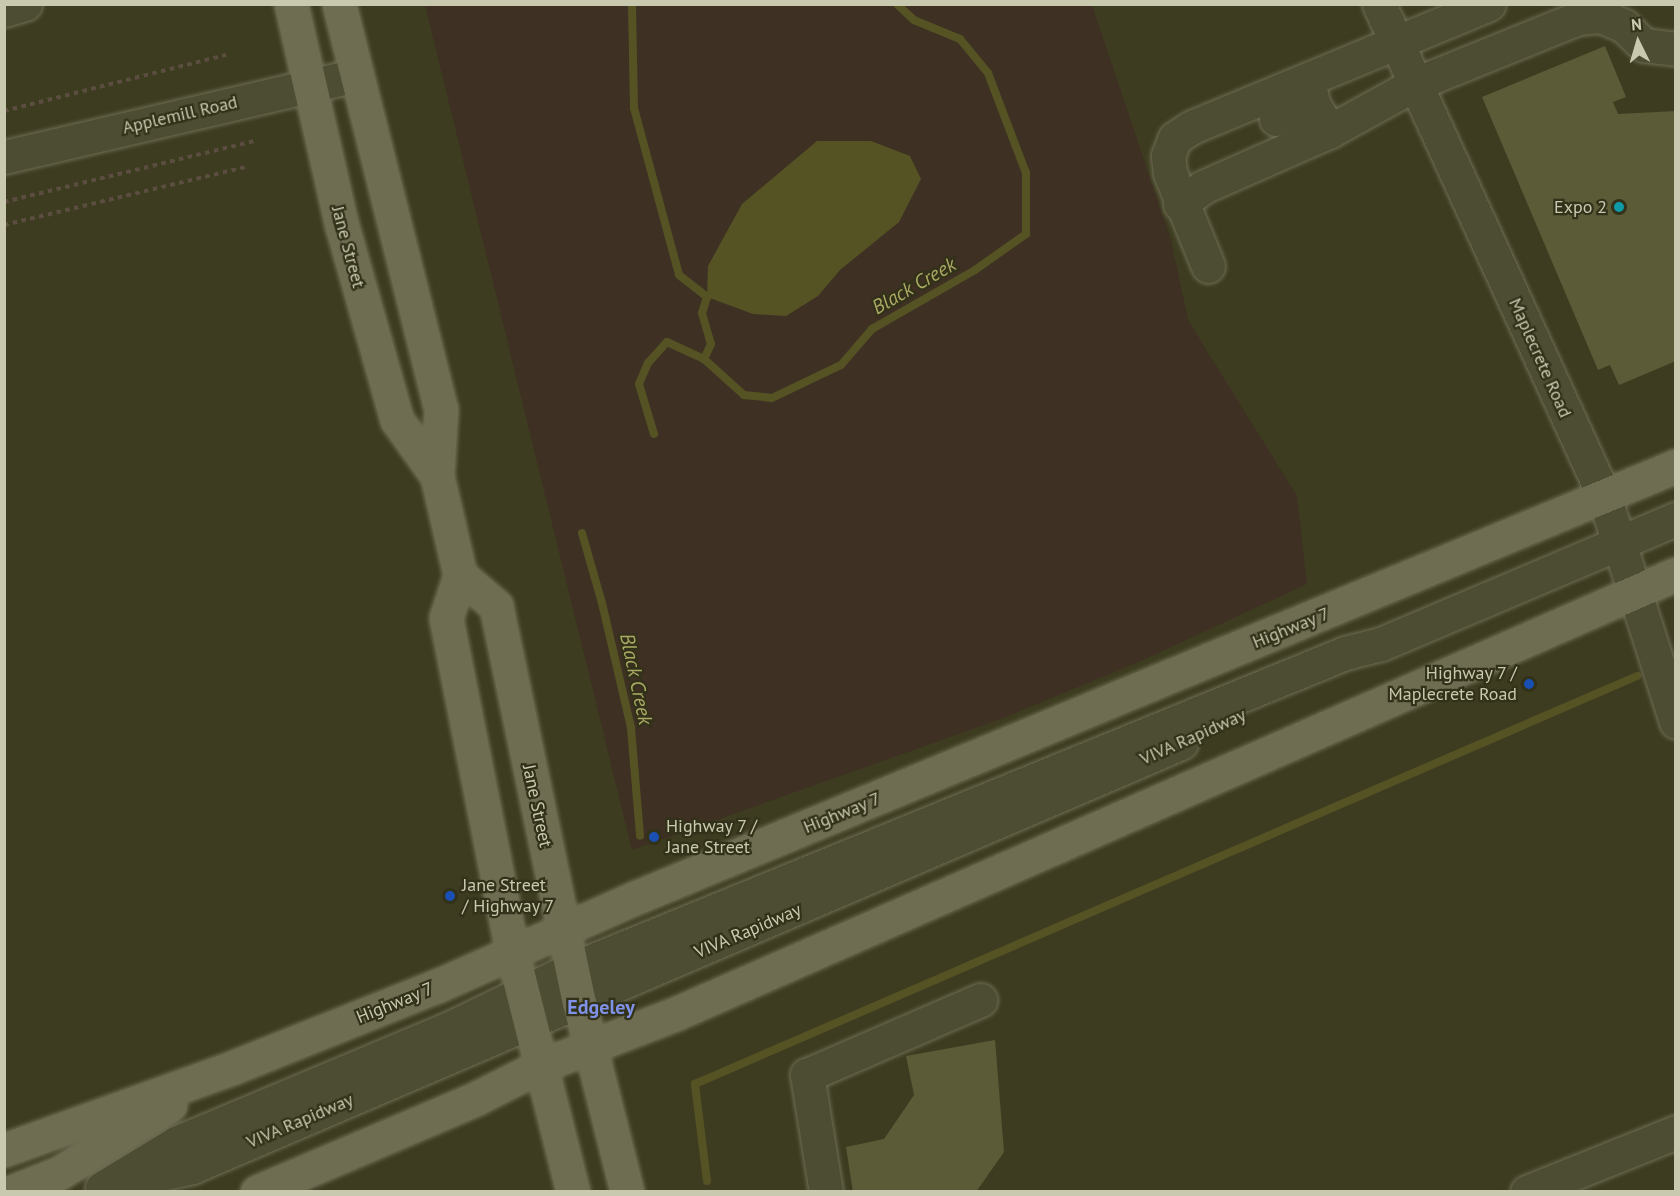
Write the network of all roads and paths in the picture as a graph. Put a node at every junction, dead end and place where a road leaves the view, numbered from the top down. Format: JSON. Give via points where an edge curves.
{"nodes":[{"id":1,"x":25,"y":4,"type":"edge"},
{"id":2,"x":291,"y":4,"type":"edge"},
{"id":3,"x":339,"y":4,"type":"edge"},
{"id":4,"x":1379,"y":4,"type":"edge"},
{"id":5,"x":1489,"y":4,"type":"edge"},
{"id":6,"x":4,"y":10,"type":"edge"},
{"id":7,"x":1622,"y":15,"type":"edge"},
{"id":8,"x":1396,"y":44,"type":"junction"},
{"id":9,"x":1676,"y":49,"type":"edge"},
{"id":10,"x":226,"y":55,"type":"dead end"},
{"id":11,"x":357,"y":75,"type":"junction"},
{"id":12,"x":1415,"y":84,"type":"junction"},
{"id":13,"x":310,"y":85,"type":"junction"},
{"id":14,"x":1317,"y":105,"type":"junction"},
{"id":15,"x":4,"y":111,"type":"edge"},
{"id":16,"x":1276,"y":119,"type":"dead end"},
{"id":17,"x":255,"y":141,"type":"dead end"},
{"id":18,"x":4,"y":157,"type":"edge"},
{"id":19,"x":249,"y":166,"type":"dead end"},
{"id":20,"x":4,"y":202,"type":"edge"},
{"id":21,"x":1180,"y":204,"type":"junction"},
{"id":22,"x":4,"y":225,"type":"edge"},
{"id":23,"x":1208,"y":266,"type":"dead end"},
{"id":24,"x":1676,"y":466,"type":"edge"},
{"id":25,"x":437,"y":476,"type":"junction"},
{"id":26,"x":1604,"y":496,"type":"junction"},
{"id":27,"x":1676,"y":519,"type":"edge"},
{"id":28,"x":1619,"y":542,"type":"junction"},
{"id":29,"x":1676,"y":574,"type":"edge"},
{"id":30,"x":460,"y":575,"type":"junction"},
{"id":31,"x":1636,"y":590,"type":"junction"},
{"id":32,"x":1381,"y":644,"type":"junction"},
{"id":33,"x":1676,"y":722,"type":"edge"},
{"id":34,"x":563,"y":930,"type":"junction"},
{"id":35,"x":512,"y":951,"type":"junction"},
{"id":36,"x":572,"y":969,"type":"junction"},
{"id":37,"x":980,"y":1000,"type":"dead end"},
{"id":38,"x":579,"y":1002,"type":"junction"},
{"id":39,"x":526,"y":1008,"type":"junction"},
{"id":40,"x":589,"y":1047,"type":"junction"},
{"id":41,"x":540,"y":1066,"type":"junction"},
{"id":42,"x":234,"y":1067,"type":"junction"},
{"id":43,"x":1676,"y":1132,"type":"edge"},
{"id":44,"x":4,"y":1150,"type":"edge"},
{"id":45,"x":97,"y":1190,"type":"edge"},
{"id":46,"x":11,"y":1191,"type":"edge"},
{"id":47,"x":257,"y":1191,"type":"edge"},
{"id":48,"x":573,"y":1191,"type":"edge"},
{"id":49,"x":627,"y":1191,"type":"edge"},
{"id":50,"x":826,"y":1191,"type":"edge"},
{"id":51,"x":1527,"y":1191,"type":"edge"}],
"edges":[{"from":1,"to":6,"type":"street"},
{"from":2,"to":13,"type":"main road","name":"Jane Street"},
{"from":3,"to":11,"type":"main road","name":"Jane Street"},
{"from":4,"to":8,"type":"street","name":"Maplecrete Road"},
{"from":5,"to":8,"type":"street"},
{"from":7,"to":9,"type":"street","via":[[1644,45]]},
{"from":7,"to":12,"type":"street","via":[[1578,18]]},
{"from":8,"to":12,"type":"street","name":"Maplecrete Road"},
{"from":8,"to":14,"type":"street"},
{"from":10,"to":15,"type":"path"},
{"from":11,"to":13,"type":"street","name":"Applemill Road"},
{"from":11,"to":25,"type":"main road","name":"Jane Street","via":[[441,409]]},
{"from":12,"to":14,"type":"street"},
{"from":12,"to":26,"type":"street","name":"Maplecrete Road"},
{"from":13,"to":18,"type":"street","name":"Applemill Road"},
{"from":13,"to":25,"type":"main road","name":"Jane Street","via":[[342,226],[397,420]]},
{"from":14,"to":16,"type":"street"},
{"from":14,"to":21,"type":"street"},
{"from":14,"to":21,"type":"street","via":[[1192,127],[1175,138],[1169,165]]},
{"from":17,"to":20,"type":"path"},
{"from":19,"to":22,"type":"path"},
{"from":21,"to":23,"type":"street"},
{"from":24,"to":26,"type":"main road","name":"Highway 7"},
{"from":25,"to":30,"type":"main road","name":"Jane Street"},
{"from":26,"to":28,"type":"street","name":"Maplecrete Road"},
{"from":26,"to":34,"type":"main road","name":"Highway 7"},
{"from":27,"to":28,"type":"street","name":"VIVA Rapidway"},
{"from":28,"to":31,"type":"street","name":"Maplecrete Road"},
{"from":28,"to":32,"type":"street","name":"VIVA Rapidway"},
{"from":29,"to":31,"type":"main road"},
{"from":30,"to":34,"type":"main road","name":"Jane Street","via":[[496,606]]},
{"from":30,"to":35,"type":"main road","via":[[446,618]]},
{"from":31,"to":33,"type":"street","name":"Maplecrete Road"},
{"from":31,"to":40,"type":"main road","via":[[675,1014]]},
{"from":32,"to":36,"type":"street","name":"VIVA Rapidway","via":[[1345,653]]},
{"from":32,"to":38,"type":"street","name":"VIVA Rapidway","via":[[1353,665],[1064,796]]},
{"from":34,"to":35,"type":"main road","name":"Highway 7"},
{"from":34,"to":36,"type":"main road","name":"Jane Street"},
{"from":35,"to":39,"type":"main road"},
{"from":35,"to":42,"type":"main road","name":"Highway 7","via":[[437,986]]},
{"from":36,"to":38,"type":"main road","name":"Jane Street"},
{"from":36,"to":39,"type":"street","name":"VIVA Rapidway"},
{"from":37,"to":50,"type":"street","via":[[807,1075]]},
{"from":38,"to":39,"type":"street","name":"VIVA Rapidway"},
{"from":38,"to":40,"type":"main road","name":"Jane Street"},
{"from":39,"to":41,"type":"main road"},
{"from":39,"to":45,"type":"street","name":"VIVA Rapidway","via":[[452,1028],[176,1143]]},
{"from":40,"to":41,"type":"main road"},
{"from":40,"to":49,"type":"main road","name":"Jane Street"},
{"from":41,"to":47,"type":"main road","via":[[477,1098]]},
{"from":41,"to":48,"type":"main road"},
{"from":42,"to":44,"type":"main road","name":"Highway 7"},
{"from":42,"to":46,"type":"main road","via":[[59,1173]]},
{"from":43,"to":51,"type":"street"}]}
